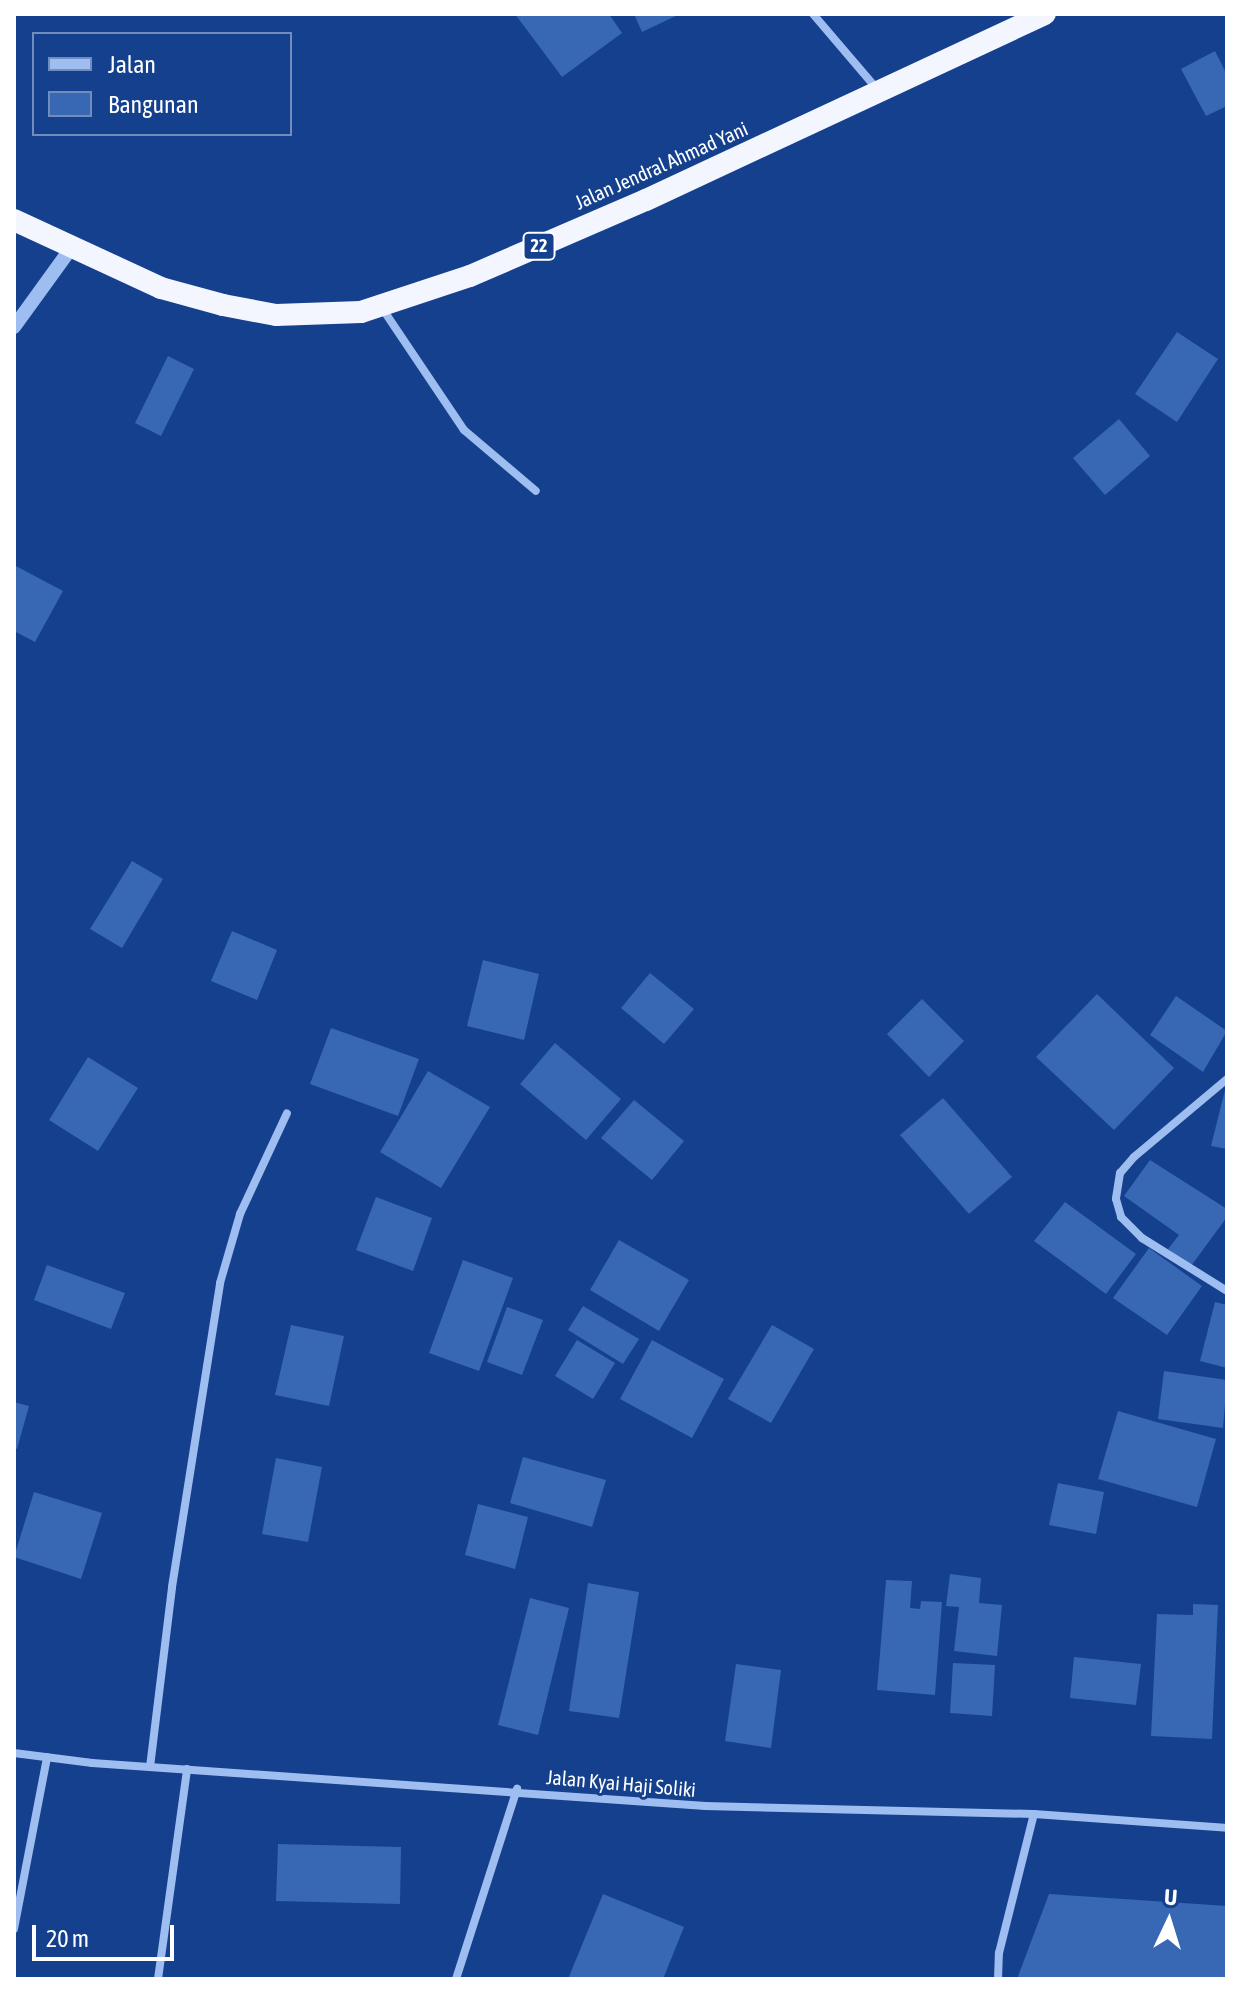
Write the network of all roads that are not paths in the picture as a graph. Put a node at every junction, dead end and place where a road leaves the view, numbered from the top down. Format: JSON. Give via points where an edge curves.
{"nodes":[{"id":1,"x":813,"y":14,"type":"edge"},
{"id":2,"x":1045,"y":14,"type":"edge"},
{"id":3,"x":878,"y":91,"type":"junction"},
{"id":4,"x":14,"y":220,"type":"edge"},
{"id":5,"x":72,"y":247,"type":"junction"},
{"id":6,"x":382,"y":307,"type":"junction"},
{"id":7,"x":14,"y":327,"type":"edge"},
{"id":8,"x":536,"y":491,"type":"dead end"},
{"id":9,"x":1227,"y":1079,"type":"edge"},
{"id":10,"x":287,"y":1113,"type":"dead end"},
{"id":11,"x":1227,"y":1291,"type":"edge"},
{"id":12,"x":14,"y":1753,"type":"edge"},
{"id":13,"x":47,"y":1757,"type":"junction"},
{"id":14,"x":150,"y":1767,"type":"junction"},
{"id":15,"x":187,"y":1769,"type":"junction"},
{"id":16,"x":517,"y":1789,"type":"junction"},
{"id":17,"x":1034,"y":1814,"type":"junction"},
{"id":18,"x":1227,"y":1828,"type":"edge"},
{"id":19,"x":14,"y":1929,"type":"edge"},
{"id":20,"x":158,"y":1979,"type":"edge"},
{"id":21,"x":456,"y":1979,"type":"edge"},
{"id":22,"x":998,"y":1979,"type":"edge"}],
"edges":[{"from":1,"to":3,"type":"street"},
{"from":2,"to":3,"type":"highway","name":"Jalan Jendral Ahmad Yani","number":"22"},
{"from":3,"to":6,"type":"highway","name":"Jalan Jendral Ahmad Yani","number":"22","via":[[633,206],[470,276]]},
{"from":4,"to":5,"type":"highway","name":"Jalan Jendral Ahmad Yani","number":"22"},
{"from":5,"to":6,"type":"highway","name":"Jalan Jendral Ahmad Yani","number":"22","via":[[161,288],[237,308],[276,315],[332,315]]},
{"from":5,"to":7,"type":"street"},
{"from":6,"to":8,"type":"street","via":[[464,430]]},
{"from":9,"to":11,"type":"street","via":[[1134,1157],[1120,1173],[1116,1199],[1121,1217],[1142,1238]]},
{"from":10,"to":14,"type":"street","via":[[240,1214],[220,1283]]},
{"from":12,"to":13,"type":"street","name":"Jalan Kyai Haji Soliki"},
{"from":13,"to":14,"type":"street","name":"Jalan Kyai Haji Soliki"},
{"from":13,"to":19,"type":"street"},
{"from":14,"to":15,"type":"street","name":"Jalan Kyai Haji Soliki"},
{"from":15,"to":16,"type":"street","name":"Jalan Kyai Haji Soliki"},
{"from":15,"to":20,"type":"street"},
{"from":16,"to":17,"type":"street","name":"Jalan Kyai Haji Soliki","via":[[705,1806]]},
{"from":16,"to":21,"type":"street"},
{"from":17,"to":18,"type":"street","name":"Jalan Kyai Haji Soliki"},
{"from":17,"to":22,"type":"street","via":[[999,1953]]}]}
